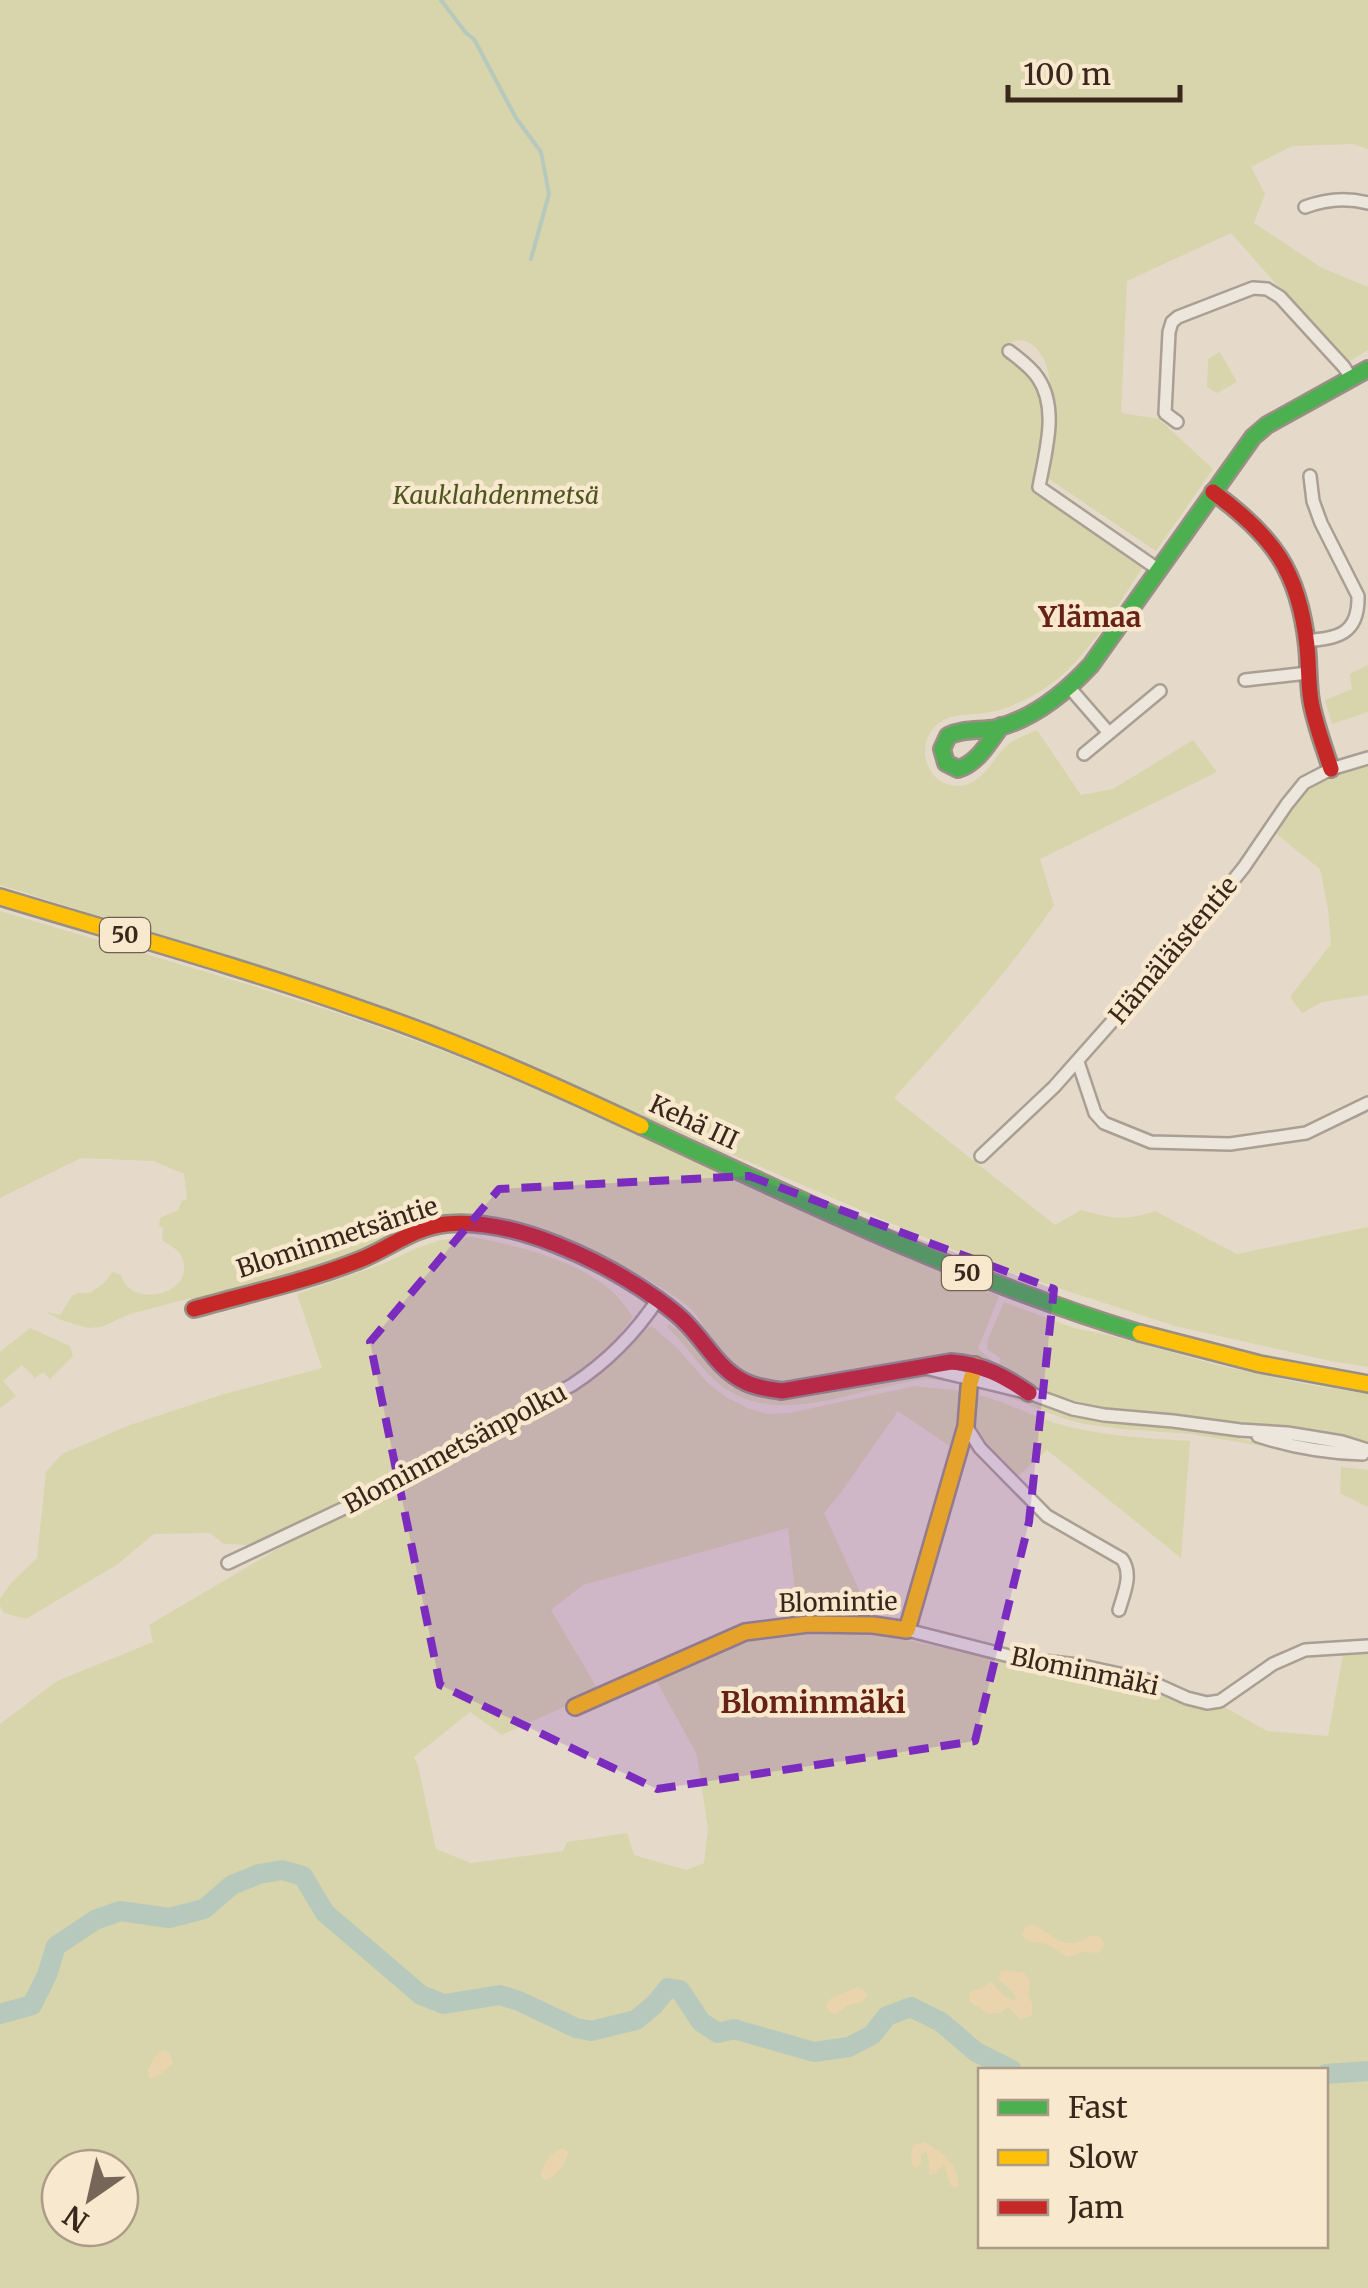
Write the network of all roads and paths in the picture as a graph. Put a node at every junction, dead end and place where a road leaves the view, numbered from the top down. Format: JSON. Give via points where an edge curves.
{"nodes":[{"id":1,"x":1368,"y":203,"type":"edge"},
{"id":2,"x":1305,"y":207,"type":"dead end"},
{"id":3,"x":1009,"y":351,"type":"dead end"},
{"id":4,"x":1368,"y":369,"type":"edge"},
{"id":5,"x":1351,"y":378,"type":"junction"},
{"id":6,"x":1177,"y":422,"type":"dead end"},
{"id":7,"x":1310,"y":476,"type":"dead end"},
{"id":8,"x":1214,"y":492,"type":"junction"},
{"id":9,"x":1160,"y":570,"type":"junction"},
{"id":10,"x":1306,"y":641,"type":"junction"},
{"id":11,"x":1308,"y":674,"type":"junction"},
{"id":12,"x":1245,"y":680,"type":"dead end"},
{"id":13,"x":1069,"y":687,"type":"junction"},
{"id":14,"x":1160,"y":691,"type":"dead end"},
{"id":15,"x":1001,"y":726,"type":"dead end"},
{"id":16,"x":1109,"y":733,"type":"junction"},
{"id":17,"x":1084,"y":754,"type":"dead end"},
{"id":18,"x":1368,"y":758,"type":"edge"},
{"id":19,"x":1331,"y":769,"type":"junction"},
{"id":20,"x":0,"y":897,"type":"edge"},
{"id":21,"x":1078,"y":1062,"type":"junction"},
{"id":22,"x":1368,"y":1103,"type":"edge"},
{"id":23,"x":981,"y":1156,"type":"dead end"},
{"id":24,"x":658,"y":1299,"type":"junction"},
{"id":25,"x":194,"y":1309,"type":"dead end"},
{"id":26,"x":973,"y":1371,"type":"junction"},
{"id":27,"x":1368,"y":1384,"type":"edge"},
{"id":28,"x":1029,"y":1393,"type":"joint"},
{"id":29,"x":966,"y":1426,"type":"junction"},
{"id":30,"x":1368,"y":1452,"type":"edge"},
{"id":31,"x":228,"y":1563,"type":"dead end"},
{"id":32,"x":1119,"y":1610,"type":"dead end"},
{"id":33,"x":907,"y":1630,"type":"junction"},
{"id":34,"x":1368,"y":1646,"type":"edge"},
{"id":35,"x":575,"y":1707,"type":"dead end"}],
"edges":[{"from":1,"to":2,"type":"street","via":[[1346,198]]},
{"from":3,"to":9,"type":"street","via":[[1038,376],[1048,400],[1039,487]]},
{"from":4,"to":5,"type":"main road"},
{"from":5,"to":6,"type":"street","via":[[1280,298],[1253,288],[1172,322],[1165,413]]},
{"from":5,"to":8,"type":"main road","via":[[1259,430]]},
{"from":7,"to":10,"type":"street","via":[[1316,511],[1358,606],[1340,636]]},
{"from":8,"to":9,"type":"main road"},
{"from":8,"to":10,"type":"main road","via":[[1278,551],[1298,592]]},
{"from":9,"to":13,"type":"main road"},
{"from":10,"to":11,"type":"main road"},
{"from":11,"to":12,"type":"street"},
{"from":11,"to":19,"type":"main road"},
{"from":13,"to":15,"type":"main road"},
{"from":13,"to":16,"type":"street"},
{"from":14,"to":16,"type":"street"},
{"from":16,"to":17,"type":"street"},
{"from":18,"to":19,"type":"street","name":"Hämäläistentie"},
{"from":19,"to":21,"type":"street","name":"Hämäläistentie","via":[[1286,804],[1196,927]]},
{"from":20,"to":27,"type":"main road","name":"Kehä III","number":"50","via":[[468,1049],[1006,1289],[1206,1352]]},
{"from":21,"to":22,"type":"street","via":[[1104,1123],[1151,1142],[1230,1144],[1306,1133]]},
{"from":21,"to":23,"type":"street","name":"Hämäläistentie"},
{"from":24,"to":25,"type":"main road","name":"Blominmetsäntie","via":[[559,1247],[463,1224],[428,1228],[365,1258]]},
{"from":24,"to":26,"type":"main road","name":"Blominmetsäntie","via":[[731,1374],[766,1390],[944,1360]]},
{"from":24,"to":31,"type":"street","name":"Blominmetsänpolku","via":[[627,1339],[572,1385]]},
{"from":26,"to":28,"type":"main road","name":"Blominmetsäntie","via":[[1007,1377]]},
{"from":26,"to":29,"type":"main road","name":"Blomintie"},
{"from":28,"to":30,"type":"street","name":"Blominmetsäntie","via":[[1104,1415]]},
{"from":29,"to":32,"type":"street","via":[[1042,1512],[1122,1559],[1127,1580]]},
{"from":29,"to":33,"type":"main road","name":"Blomintie"},
{"from":33,"to":34,"type":"street","name":"Blominmäki","via":[[1147,1680],[1207,1703],[1305,1650]]},
{"from":33,"to":35,"type":"main road","name":"Blomintie","via":[[808,1624],[745,1632]]}]}
